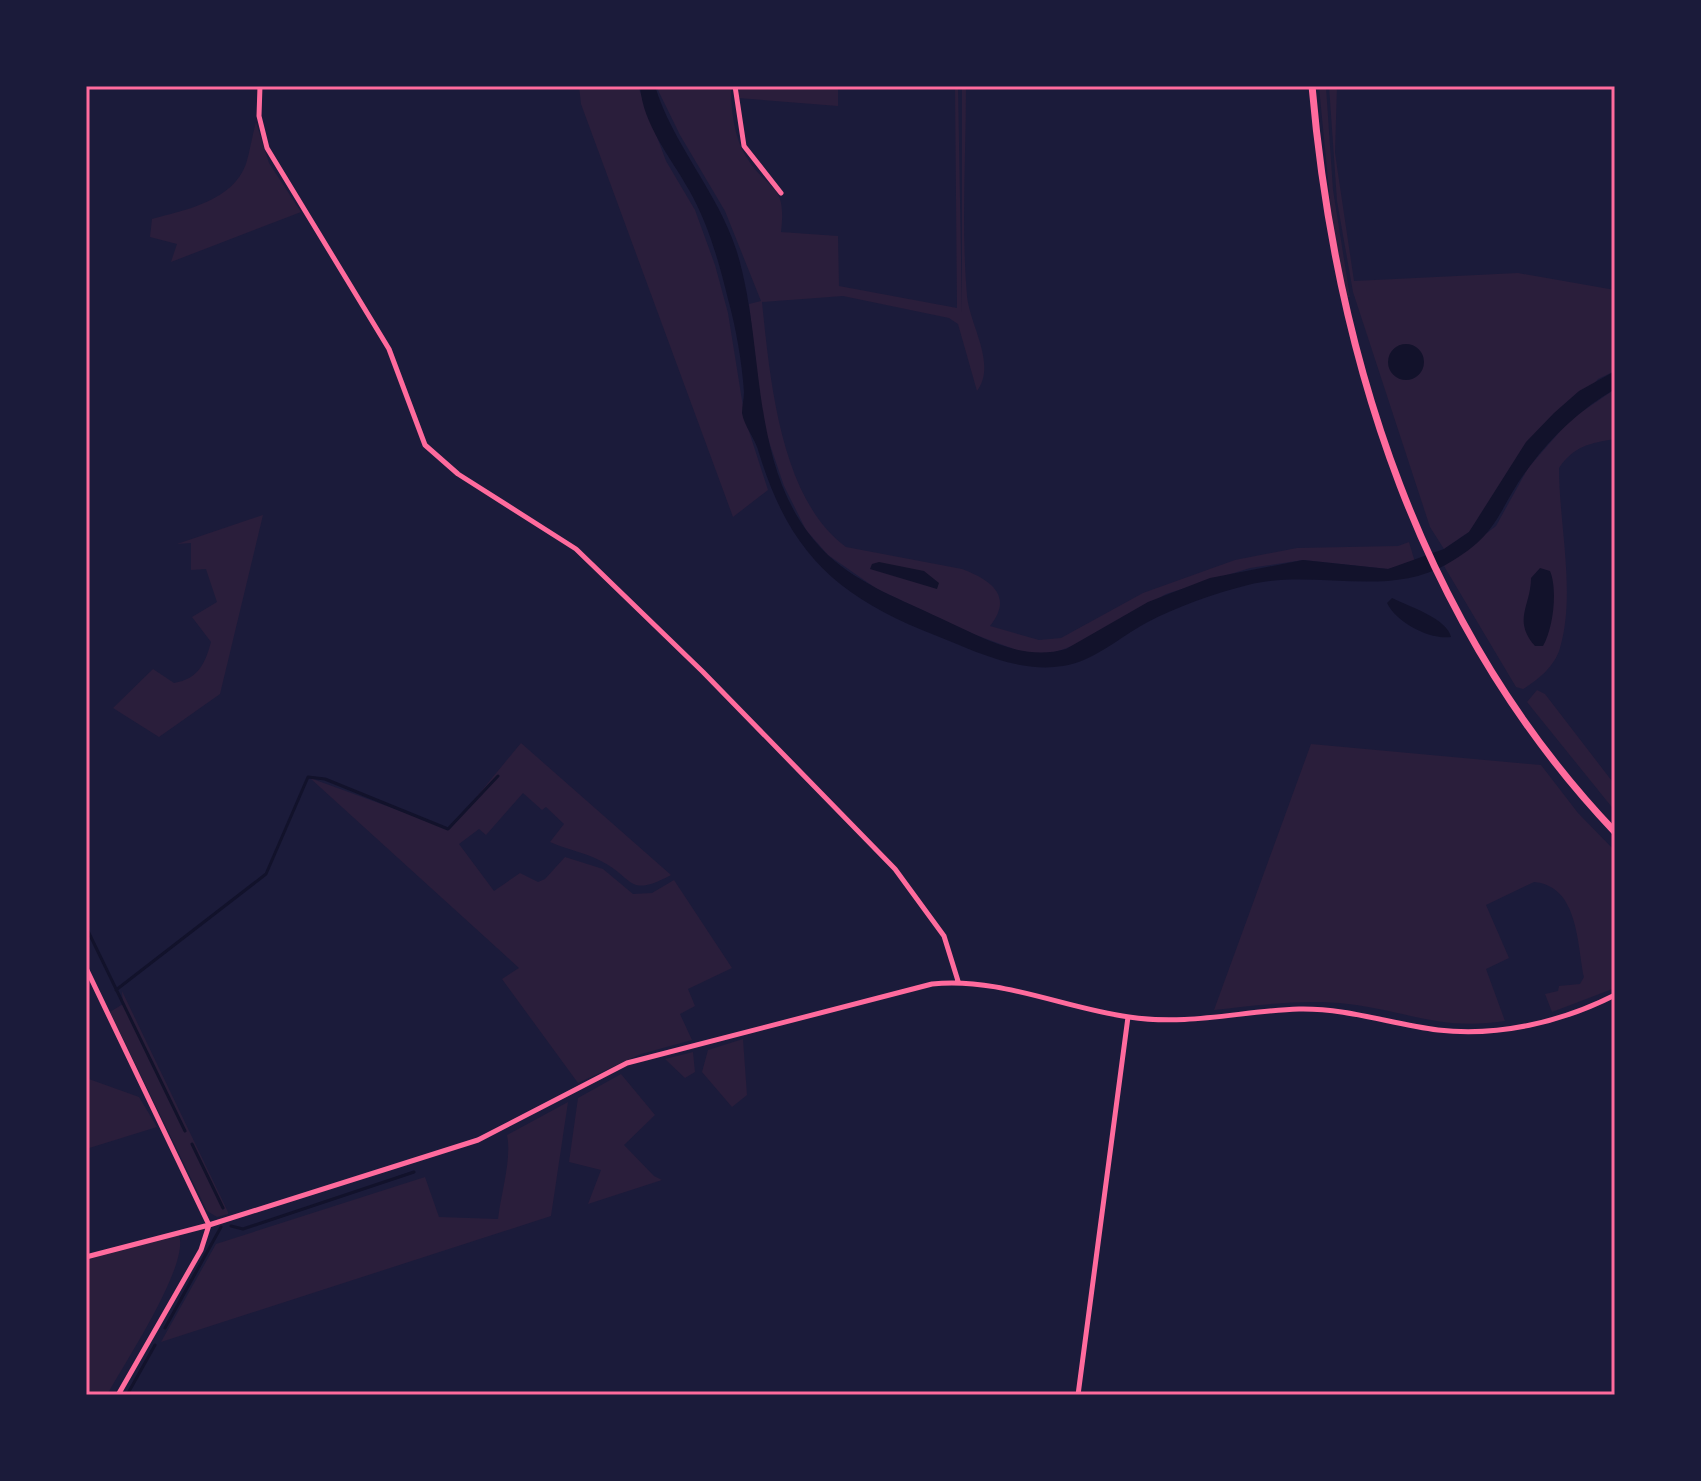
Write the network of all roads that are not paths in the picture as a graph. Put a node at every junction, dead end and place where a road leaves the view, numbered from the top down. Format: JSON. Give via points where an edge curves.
{"nodes":[{"id":1,"x":260,"y":86,"type":"edge"},
{"id":2,"x":735,"y":86,"type":"edge"},
{"id":3,"x":1312,"y":86,"type":"edge"},
{"id":4,"x":781,"y":193,"type":"dead end"},
{"id":5,"x":1615,"y":832,"type":"edge"},
{"id":6,"x":86,"y":968,"type":"edge"},
{"id":7,"x":958,"y":981,"type":"junction"},
{"id":8,"x":1615,"y":995,"type":"edge"},
{"id":9,"x":1128,"y":1017,"type":"junction"},
{"id":10,"x":209,"y":1225,"type":"junction"},
{"id":11,"x":86,"y":1257,"type":"edge"},
{"id":12,"x":118,"y":1395,"type":"edge"},
{"id":13,"x":1078,"y":1395,"type":"edge"}],
"edges":[{"from":1,"to":7,"type":"street","via":[[259,116],[267,148],[389,349],[425,445],[458,474],[576,549],[714,682],[895,869],[944,936]]},
{"from":2,"to":4,"type":"street","via":[[744,146]]},
{"from":3,"to":5,"type":"main road","via":[[1322,185],[1345,315],[1386,455],[1476,648],[1528,728]]},
{"from":6,"to":10,"type":"street"},
{"from":7,"to":9,"type":"street"},
{"from":7,"to":10,"type":"street","via":[[627,1063],[478,1140]]},
{"from":8,"to":9,"type":"street","via":[[1548,1020],[1473,1032],[1300,1009],[1203,1020]]},
{"from":9,"to":13,"type":"street"},
{"from":10,"to":11,"type":"street"},
{"from":10,"to":12,"type":"street","via":[[201,1250]]}]}
